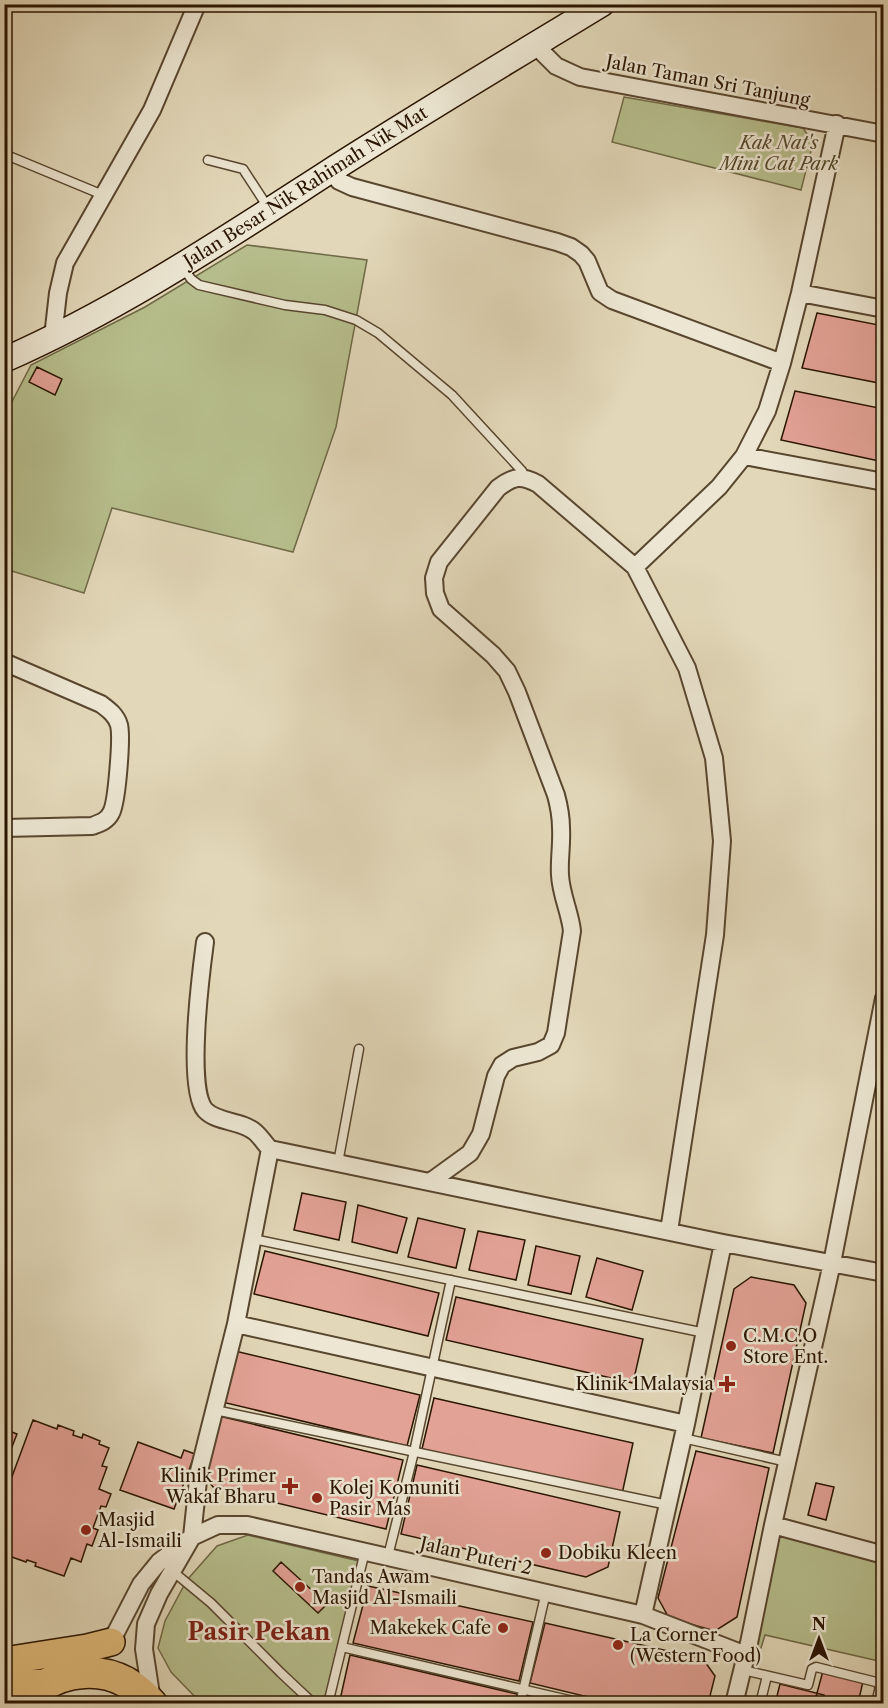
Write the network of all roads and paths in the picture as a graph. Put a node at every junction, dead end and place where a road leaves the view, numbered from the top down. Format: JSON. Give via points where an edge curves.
{"nodes":[{"id":1,"x":197,"y":4,"type":"edge"},
{"id":2,"x":602,"y":4,"type":"edge"},
{"id":3,"x":535,"y":45,"type":"junction"},
{"id":4,"x":837,"y":124,"type":"junction"},
{"id":5,"x":884,"y":134,"type":"edge"},
{"id":6,"x":4,"y":154,"type":"edge"},
{"id":7,"x":208,"y":160,"type":"dead end"},
{"id":8,"x":331,"y":171,"type":"junction"},
{"id":9,"x":103,"y":195,"type":"junction"},
{"id":10,"x":270,"y":210,"type":"junction"},
{"id":11,"x":182,"y":264,"type":"junction"},
{"id":12,"x":800,"y":292,"type":"junction"},
{"id":13,"x":884,"y":309,"type":"edge"},
{"id":14,"x":53,"y":337,"type":"junction"},
{"id":15,"x":782,"y":363,"type":"junction"},
{"id":16,"x":8,"y":364,"type":"edge"},
{"id":17,"x":744,"y":456,"type":"junction"},
{"id":18,"x":525,"y":477,"type":"junction"},
{"id":19,"x":884,"y":482,"type":"edge"},
{"id":20,"x":635,"y":567,"type":"junction"},
{"id":21,"x":4,"y":662,"type":"edge"},
{"id":22,"x":4,"y":828,"type":"edge"},
{"id":23,"x":205,"y":942,"type":"dead end"},
{"id":24,"x":884,"y":998,"type":"edge"},
{"id":25,"x":359,"y":1049,"type":"dead end"},
{"id":26,"x":270,"y":1149,"type":"junction"},
{"id":27,"x":338,"y":1163,"type":"junction"},
{"id":28,"x":430,"y":1182,"type":"junction"},
{"id":29,"x":669,"y":1231,"type":"junction"},
{"id":30,"x":253,"y":1239,"type":"junction"},
{"id":31,"x":723,"y":1243,"type":"junction"},
{"id":32,"x":832,"y":1263,"type":"junction"},
{"id":33,"x":884,"y":1273,"type":"edge"},
{"id":34,"x":451,"y":1280,"type":"junction"},
{"id":35,"x":236,"y":1324,"type":"junction"},
{"id":36,"x":705,"y":1333,"type":"junction"},
{"id":37,"x":432,"y":1367,"type":"junction"},
{"id":38,"x":215,"y":1410,"type":"junction"},
{"id":39,"x":684,"y":1431,"type":"junction"},
{"id":40,"x":414,"y":1452,"type":"junction"},
{"id":41,"x":787,"y":1462,"type":"junction"},
{"id":42,"x":668,"y":1505,"type":"junction"},
{"id":43,"x":773,"y":1525,"type":"junction"},
{"id":44,"x":192,"y":1537,"type":"junction"},
{"id":45,"x":366,"y":1551,"type":"junction"},
{"id":46,"x":884,"y":1555,"type":"edge"},
{"id":47,"x":388,"y":1556,"type":"junction"},
{"id":48,"x":166,"y":1566,"type":"junction"},
{"id":49,"x":546,"y":1592,"type":"junction"},
{"id":50,"x":643,"y":1615,"type":"junction"},
{"id":51,"x":111,"y":1642,"type":"junction"},
{"id":52,"x":342,"y":1647,"type":"junction"},
{"id":53,"x":4,"y":1661,"type":"edge"},
{"id":54,"x":745,"y":1662,"type":"junction"},
{"id":55,"x":767,"y":1676,"type":"junction"},
{"id":56,"x":60,"y":1678,"type":"junction"},
{"id":57,"x":4,"y":1685,"type":"edge"},
{"id":58,"x":523,"y":1689,"type":"junction"},
{"id":59,"x":24,"y":1704,"type":"edge"},
{"id":60,"x":152,"y":1704,"type":"edge"},
{"id":61,"x":314,"y":1704,"type":"edge"},
{"id":62,"x":328,"y":1704,"type":"edge"},
{"id":63,"x":520,"y":1704,"type":"edge"},
{"id":64,"x":586,"y":1704,"type":"edge"},
{"id":65,"x":734,"y":1704,"type":"edge"},
{"id":66,"x":760,"y":1704,"type":"edge"},
{"id":67,"x":876,"y":1704,"type":"edge"}],
"edges":[{"from":1,"to":9,"type":"street","via":[[152,110]]},
{"from":2,"to":3,"type":"street","name":"Jalan Besar Nik Rahimah Nik Mat"},
{"from":3,"to":4,"type":"street","name":"Jalan Taman Sri Tanjung","via":[[556,66],[580,77],[761,116]]},
{"from":3,"to":8,"type":"street","name":"Jalan Besar Nik Rahimah Nik Mat"},
{"from":4,"to":5,"type":"street","name":"Jalan Taman Sri Tanjung"},
{"from":4,"to":12,"type":"street"},
{"from":6,"to":9,"type":"lane"},
{"from":7,"to":10,"type":"lane","via":[[243,169]]},
{"from":8,"to":10,"type":"street","name":"Jalan Besar Nik Rahimah Nik Mat"},
{"from":8,"to":15,"type":"street","via":[[339,181],[352,187],[571,247],[586,261],[600,292],[612,300]]},
{"from":9,"to":14,"type":"street","via":[[65,263]]},
{"from":10,"to":11,"type":"street","name":"Jalan Besar Nik Rahimah Nik Mat"},
{"from":11,"to":14,"type":"street","name":"Jalan Besar Nik Rahimah Nik Mat"},
{"from":11,"to":18,"type":"lane","via":[[200,285],[285,305],[326,310],[378,333],[452,394]]},
{"from":12,"to":13,"type":"street"},
{"from":12,"to":15,"type":"street"},
{"from":14,"to":16,"type":"street","name":"Jalan Besar Nik Rahimah Nik Mat"},
{"from":15,"to":17,"type":"street","via":[[768,411]]},
{"from":17,"to":19,"type":"street"},
{"from":17,"to":20,"type":"street","via":[[719,487]]},
{"from":18,"to":20,"type":"street"},
{"from":18,"to":28,"type":"street","via":[[510,479],[498,488],[439,562],[435,593],[441,609],[507,671],[517,692],[558,803],[560,876],[572,931],[556,1033],[550,1045],[502,1065],[481,1134],[470,1153]]},
{"from":20,"to":29,"type":"street","via":[[687,668],[714,758],[722,841],[715,935]]},
{"from":21,"to":22,"type":"street","via":[[101,704],[119,723],[121,737],[112,813],[104,821],[92,826]]},
{"from":23,"to":26,"type":"street","via":[[198,1011],[198,1097],[205,1110],[254,1131]]},
{"from":24,"to":32,"type":"street"},
{"from":25,"to":27,"type":"lane"},
{"from":26,"to":27,"type":"street"},
{"from":26,"to":30,"type":"street"},
{"from":27,"to":28,"type":"street"},
{"from":28,"to":29,"type":"street"},
{"from":29,"to":31,"type":"street"},
{"from":30,"to":34,"type":"lane"},
{"from":30,"to":35,"type":"street"},
{"from":31,"to":32,"type":"street"},
{"from":31,"to":36,"type":"street"},
{"from":32,"to":33,"type":"street"},
{"from":32,"to":41,"type":"street"},
{"from":34,"to":36,"type":"lane"},
{"from":34,"to":37,"type":"lane"},
{"from":35,"to":37,"type":"street"},
{"from":35,"to":38,"type":"street"},
{"from":36,"to":39,"type":"street"},
{"from":37,"to":39,"type":"street"},
{"from":37,"to":40,"type":"lane"},
{"from":38,"to":40,"type":"lane"},
{"from":38,"to":44,"type":"street","via":[[200,1471]]},
{"from":39,"to":41,"type":"lane"},
{"from":39,"to":42,"type":"street"},
{"from":40,"to":42,"type":"lane"},
{"from":40,"to":47,"type":"lane"},
{"from":41,"to":43,"type":"street"},
{"from":42,"to":50,"type":"street"},
{"from":43,"to":46,"type":"street"},
{"from":43,"to":54,"type":"street"},
{"from":44,"to":45,"type":"street","name":"Jalan Puteri 2","via":[[218,1525],[247,1525]]},
{"from":44,"to":48,"type":"street"},
{"from":45,"to":47,"type":"street","name":"Jalan Puteri 2"},
{"from":45,"to":52,"type":"lane"},
{"from":47,"to":49,"type":"street","name":"Jalan Puteri 2"},
{"from":48,"to":51,"type":"street","via":[[141,1584]]},
{"from":48,"to":60,"type":"street","via":[[146,1624],[144,1649]]},
{"from":48,"to":61,"type":"lane","via":[[211,1603]]},
{"from":49,"to":50,"type":"street","name":"Jalan Puteri 2"},
{"from":49,"to":58,"type":"lane"},
{"from":50,"to":54,"type":"street","name":"Jalan Puteri 2"},
{"from":51,"to":53,"type":"main road"},
{"from":51,"to":56,"type":"street"},
{"from":52,"to":58,"type":"lane"},
{"from":52,"to":62,"type":"lane"},
{"from":54,"to":55,"type":"lane"},
{"from":54,"to":65,"type":"street"},
{"from":55,"to":66,"type":"lane"},
{"from":55,"to":67,"type":"lane","via":[[807,1686],[816,1666],[876,1682],[880,1686]]},
{"from":56,"to":57,"type":"main road"},
{"from":56,"to":59,"type":"highway","via":[[29,1696]]},
{"from":56,"to":60,"type":"highway","via":[[92,1672],[110,1675],[141,1692]]},
{"from":58,"to":63,"type":"lane"},
{"from":58,"to":64,"type":"lane"}]}
